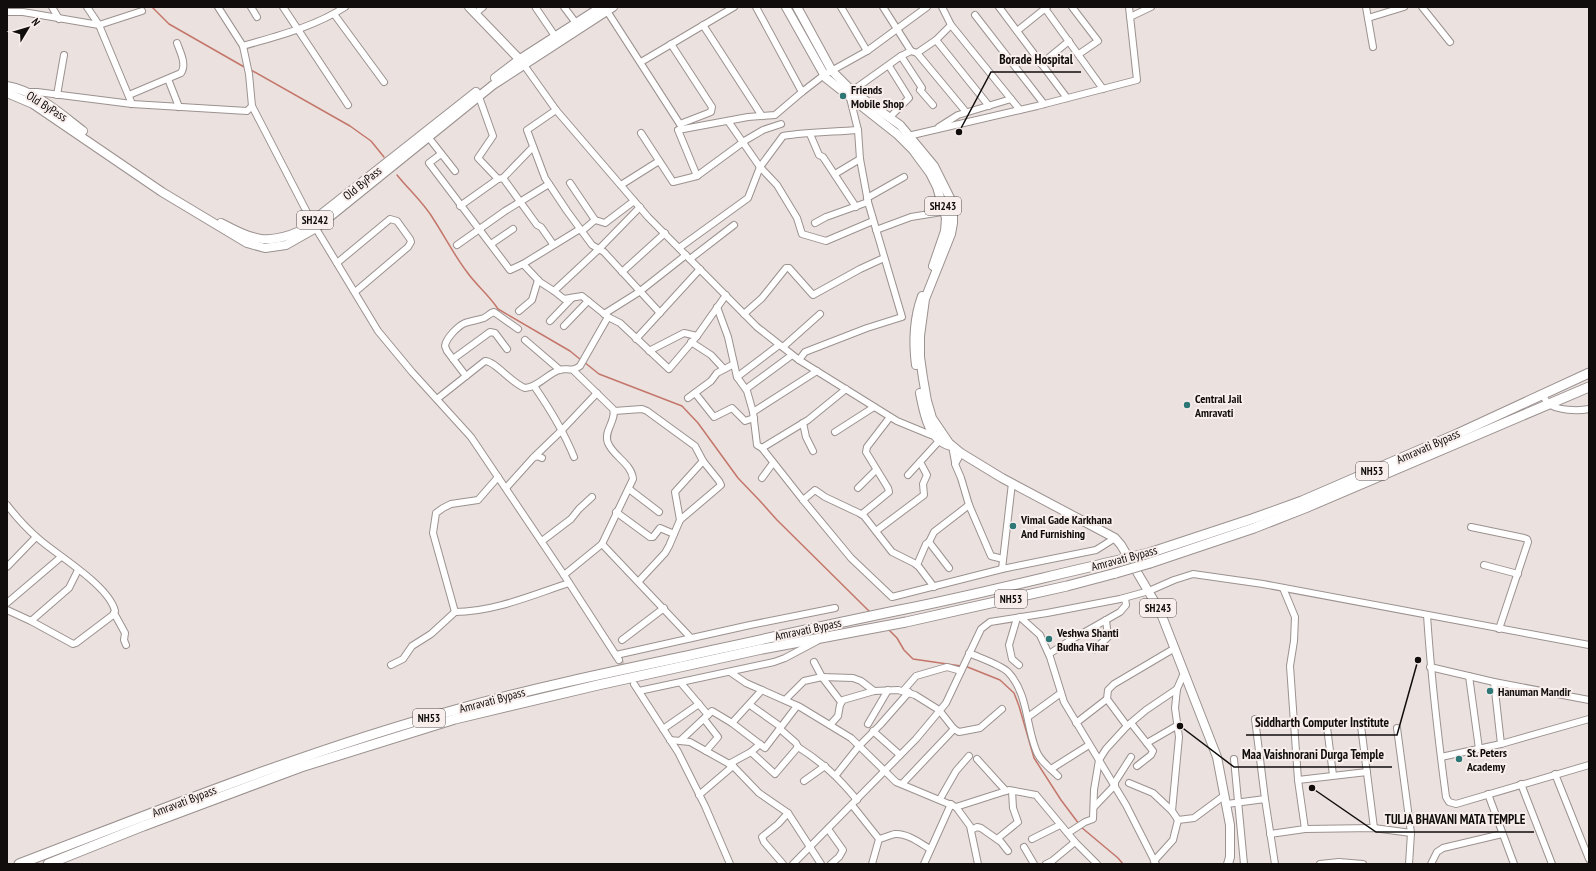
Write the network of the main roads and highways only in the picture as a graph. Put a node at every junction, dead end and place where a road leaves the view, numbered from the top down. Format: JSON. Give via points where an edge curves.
{"nodes":[{"id":1,"x":469,"y":7,"type":"edge"},
{"id":2,"x":786,"y":7,"type":"edge"},
{"id":3,"x":797,"y":7,"type":"edge"},
{"id":4,"x":609,"y":8,"type":"edge"},
{"id":5,"x":522,"y":62,"type":"junction"},
{"id":6,"x":7,"y":86,"type":"edge"},
{"id":7,"x":7,"y":93,"type":"edge"},
{"id":8,"x":478,"y":94,"type":"junction"},
{"id":9,"x":851,"y":94,"type":"junction"},
{"id":10,"x":949,"y":211,"type":"junction"},
{"id":11,"x":314,"y":225,"type":"junction"},
{"id":12,"x":1589,"y":373,"type":"edge"},
{"id":13,"x":1589,"y":387,"type":"edge"},
{"id":14,"x":939,"y":438,"type":"junction"},
{"id":15,"x":19,"y":864,"type":"edge"},
{"id":16,"x":48,"y":864,"type":"edge"},
{"id":17,"x":1228,"y":864,"type":"edge"}],
"edges":[{"from":1,"to":5,"type":"main road"},
{"from":2,"to":9,"type":"main road","number":"SH243","via":[[824,75]]},
{"from":3,"to":9,"type":"main road","number":"SH243","via":[[832,71]]},
{"from":4,"to":5,"type":"main road"},
{"from":4,"to":5,"type":"main road","name":"Old ByPass","number":"SH242","via":[[555,36]]},
{"from":5,"to":8,"type":"main road","name":"Old ByPass","number":"SH242"},
{"from":6,"to":11,"type":"main road","name":"Old ByPass","number":"SH242","via":[[25,92],[54,109],[167,189],[236,231],[260,240],[272,240]]},
{"from":7,"to":11,"type":"main road","name":"Old ByPass","number":"SH242","via":[[34,104],[162,192],[247,243],[265,248],[286,245]]},
{"from":8,"to":11,"type":"main road","name":"Old ByPass","number":"SH242"},
{"from":8,"to":11,"type":"main road","via":[[429,138]]},
{"from":9,"to":10,"type":"main road","number":"SH243","via":[[897,134],[922,160]]},
{"from":9,"to":10,"type":"main road","number":"SH243","via":[[900,125],[934,166],[953,204]]},
{"from":10,"to":14,"type":"main road","number":"SH243","via":[[953,223],[951,234],[925,299],[920,336],[920,357],[927,401]]},
{"from":10,"to":14,"type":"main road","number":"SH243","via":[[945,231],[919,305],[914,344],[924,413]]},
{"from":12,"to":15,"type":"highway","name":"Amravati Bypass","number":"NH53","bridge":true,"via":[[1302,501],[1149,553],[902,610],[594,676],[454,710],[299,759]]},
{"from":13,"to":16,"type":"highway","name":"Amravati Bypass","number":"NH53","bridge":true,"via":[[1304,508],[1150,564],[1067,586],[906,622],[762,649],[455,719],[301,767]]},
{"from":14,"to":17,"type":"main road","number":"SH243","via":[[1012,483],[1116,538],[1122,544],[1160,611],[1217,757],[1230,825]]}]}
